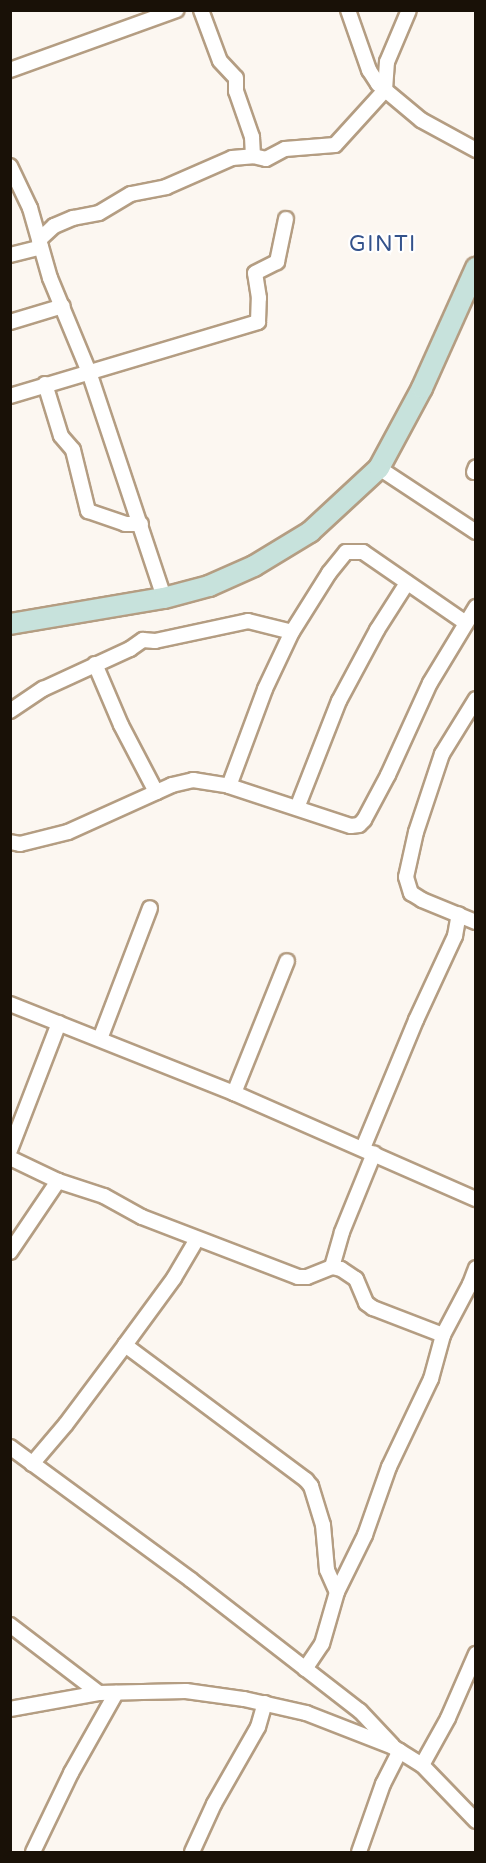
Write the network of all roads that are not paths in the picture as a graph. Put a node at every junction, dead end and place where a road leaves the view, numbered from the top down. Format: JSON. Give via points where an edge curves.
{"nodes":[{"id":1,"x":177,"y":10,"type":"edge"},
{"id":2,"x":201,"y":10,"type":"edge"},
{"id":3,"x":348,"y":10,"type":"edge"},
{"id":4,"x":409,"y":10,"type":"edge"},
{"id":5,"x":387,"y":62,"type":"junction"},
{"id":6,"x":10,"y":70,"type":"edge"},
{"id":7,"x":369,"y":70,"type":"junction"},
{"id":8,"x":385,"y":90,"type":"junction"},
{"id":9,"x":476,"y":150,"type":"edge"},
{"id":10,"x":253,"y":156,"type":"junction"},
{"id":11,"x":12,"y":171,"type":"edge"},
{"id":12,"x":286,"y":219,"type":"dead end"},
{"id":13,"x":40,"y":243,"type":"junction"},
{"id":14,"x":10,"y":255,"type":"edge"},
{"id":15,"x":476,"y":268,"type":"edge"},
{"id":16,"x":470,"y":295,"type":"edge"},
{"id":17,"x":63,"y":306,"type":"junction"},
{"id":18,"x":10,"y":322,"type":"edge"},
{"id":19,"x":89,"y":372,"type":"junction"},
{"id":20,"x":45,"y":384,"type":"junction"},
{"id":21,"x":10,"y":396,"type":"edge"},
{"id":22,"x":379,"y":468,"type":"junction"},
{"id":23,"x":141,"y":524,"type":"junction"},
{"id":24,"x":476,"y":532,"type":"edge"},
{"id":25,"x":407,"y":583,"type":"junction"},
{"id":26,"x":164,"y":598,"type":"junction"},
{"id":27,"x":476,"y":607,"type":"edge"},
{"id":28,"x":466,"y":623,"type":"junction"},
{"id":29,"x":10,"y":624,"type":"edge"},
{"id":30,"x":292,"y":632,"type":"junction"},
{"id":31,"x":95,"y":664,"type":"junction"},
{"id":32,"x":476,"y":699,"type":"edge"},
{"id":33,"x":10,"y":711,"type":"edge"},
{"id":34,"x":229,"y":786,"type":"junction"},
{"id":35,"x":156,"y":792,"type":"junction"},
{"id":36,"x":297,"y":808,"type":"junction"},
{"id":37,"x":10,"y":843,"type":"edge"},
{"id":38,"x":150,"y":908,"type":"dead end"},
{"id":39,"x":459,"y":914,"type":"junction"},
{"id":40,"x":476,"y":922,"type":"edge"},
{"id":41,"x":286,"y":961,"type":"dead end"},
{"id":42,"x":10,"y":1004,"type":"edge"},
{"id":43,"x":58,"y":1023,"type":"junction"},
{"id":44,"x":100,"y":1039,"type":"junction"},
{"id":45,"x":234,"y":1093,"type":"junction"},
{"id":46,"x":10,"y":1150,"type":"edge"},
{"id":47,"x":368,"y":1151,"type":"junction"},
{"id":48,"x":10,"y":1158,"type":"edge"},
{"id":49,"x":58,"y":1181,"type":"junction"},
{"id":50,"x":476,"y":1199,"type":"edge"},
{"id":51,"x":197,"y":1239,"type":"junction"},
{"id":52,"x":10,"y":1252,"type":"edge"},
{"id":53,"x":332,"y":1267,"type":"junction"},
{"id":54,"x":476,"y":1268,"type":"edge"},
{"id":55,"x":443,"y":1335,"type":"junction"},
{"id":56,"x":125,"y":1345,"type":"junction"},
{"id":57,"x":10,"y":1447,"type":"edge"},
{"id":58,"x":32,"y":1464,"type":"junction"},
{"id":59,"x":337,"y":1592,"type":"junction"},
{"id":60,"x":10,"y":1625,"type":"edge"},
{"id":61,"x":476,"y":1654,"type":"edge"},
{"id":62,"x":305,"y":1669,"type":"junction"},
{"id":63,"x":99,"y":1693,"type":"junction"},
{"id":64,"x":116,"y":1693,"type":"junction"},
{"id":65,"x":265,"y":1703,"type":"junction"},
{"id":66,"x":10,"y":1709,"type":"edge"},
{"id":67,"x":360,"y":1711,"type":"junction"},
{"id":68,"x":346,"y":1728,"type":"junction"},
{"id":69,"x":396,"y":1749,"type":"junction"},
{"id":70,"x":422,"y":1765,"type":"junction"},
{"id":71,"x":476,"y":1821,"type":"edge"},
{"id":72,"x":33,"y":1852,"type":"edge"},
{"id":73,"x":192,"y":1852,"type":"edge"},
{"id":74,"x":359,"y":1852,"type":"edge"}],
"edges":[{"from":1,"to":6,"type":"street"},
{"from":2,"to":10,"type":"street","via":[[220,61],[236,78],[236,91],[252,137]]},
{"from":3,"to":7,"type":"street"},
{"from":4,"to":5,"type":"street"},
{"from":5,"to":7,"type":"street"},
{"from":5,"to":8,"type":"street"},
{"from":7,"to":8,"type":"street"},
{"from":8,"to":9,"type":"street","via":[[421,120]]},
{"from":8,"to":10,"type":"street","via":[[335,145],[285,149],[266,159]]},
{"from":10,"to":13,"type":"street","via":[[232,158],[166,187],[131,194],[99,213],[54,226]]},
{"from":11,"to":13,"type":"street","via":[[30,208]]},
{"from":12,"to":19,"type":"street","via":[[277,262],[255,273],[258,322]]},
{"from":13,"to":14,"type":"street"},
{"from":13,"to":17,"type":"street"},
{"from":15,"to":16,"type":"main road"},
{"from":16,"to":22,"type":"main road"},
{"from":17,"to":18,"type":"street"},
{"from":17,"to":19,"type":"street"},
{"from":19,"to":20,"type":"street"},
{"from":19,"to":23,"type":"street"},
{"from":20,"to":21,"type":"street"},
{"from":20,"to":23,"type":"street","via":[[61,436],[72,450],[88,511],[125,524]]},
{"from":22,"to":24,"type":"street"},
{"from":22,"to":26,"type":"main road","via":[[310,532],[288,547],[209,586]]},
{"from":23,"to":26,"type":"street"},
{"from":25,"to":28,"type":"street"},
{"from":25,"to":30,"type":"street","via":[[363,552],[346,552]]},
{"from":25,"to":36,"type":"street","via":[[339,701]]},
{"from":26,"to":29,"type":"main road"},
{"from":27,"to":28,"type":"street"},
{"from":28,"to":36,"type":"street","via":[[430,683],[364,820],[351,826]]},
{"from":30,"to":31,"type":"street","via":[[261,623],[235,622],[155,641],[143,640]]},
{"from":30,"to":34,"type":"street","via":[[265,689]]},
{"from":31,"to":33,"type":"street","via":[[43,689]]},
{"from":31,"to":35,"type":"street"},
{"from":32,"to":39,"type":"street","via":[[442,754],[416,832],[406,877],[411,893]]},
{"from":34,"to":35,"type":"street","via":[[193,780]]},
{"from":34,"to":36,"type":"street"},
{"from":35,"to":37,"type":"street","via":[[68,832]]},
{"from":38,"to":44,"type":"street"},
{"from":39,"to":40,"type":"street"},
{"from":39,"to":47,"type":"street","via":[[455,936],[416,1020]]},
{"from":41,"to":45,"type":"street"},
{"from":42,"to":43,"type":"street"},
{"from":43,"to":44,"type":"street"},
{"from":43,"to":46,"type":"street"},
{"from":44,"to":45,"type":"street"},
{"from":45,"to":47,"type":"street"},
{"from":47,"to":50,"type":"street"},
{"from":47,"to":53,"type":"street"},
{"from":48,"to":49,"type":"street"},
{"from":49,"to":51,"type":"street","via":[[104,1196],[142,1217]]},
{"from":49,"to":52,"type":"street"},
{"from":51,"to":53,"type":"street","via":[[298,1277]]},
{"from":51,"to":56,"type":"street"},
{"from":53,"to":55,"type":"street","via":[[356,1279],[366,1303],[373,1308]]},
{"from":54,"to":55,"type":"street"},
{"from":55,"to":59,"type":"street","via":[[432,1379],[389,1467],[365,1535]]},
{"from":56,"to":58,"type":"street"},
{"from":56,"to":59,"type":"street","via":[[306,1480],[323,1525],[327,1570]]},
{"from":57,"to":58,"type":"street"},
{"from":58,"to":62,"type":"street"},
{"from":59,"to":62,"type":"street","via":[[322,1644]]},
{"from":60,"to":63,"type":"street"},
{"from":61,"to":70,"type":"street"},
{"from":62,"to":67,"type":"street"},
{"from":63,"to":64,"type":"street"},
{"from":63,"to":66,"type":"street"},
{"from":64,"to":65,"type":"street","via":[[186,1691]]},
{"from":64,"to":72,"type":"street"},
{"from":65,"to":68,"type":"street"},
{"from":65,"to":73,"type":"street","via":[[258,1727]]},
{"from":67,"to":68,"type":"street"},
{"from":67,"to":69,"type":"street"},
{"from":68,"to":69,"type":"street"},
{"from":69,"to":70,"type":"street"},
{"from":69,"to":74,"type":"street"},
{"from":70,"to":71,"type":"street"}]}
